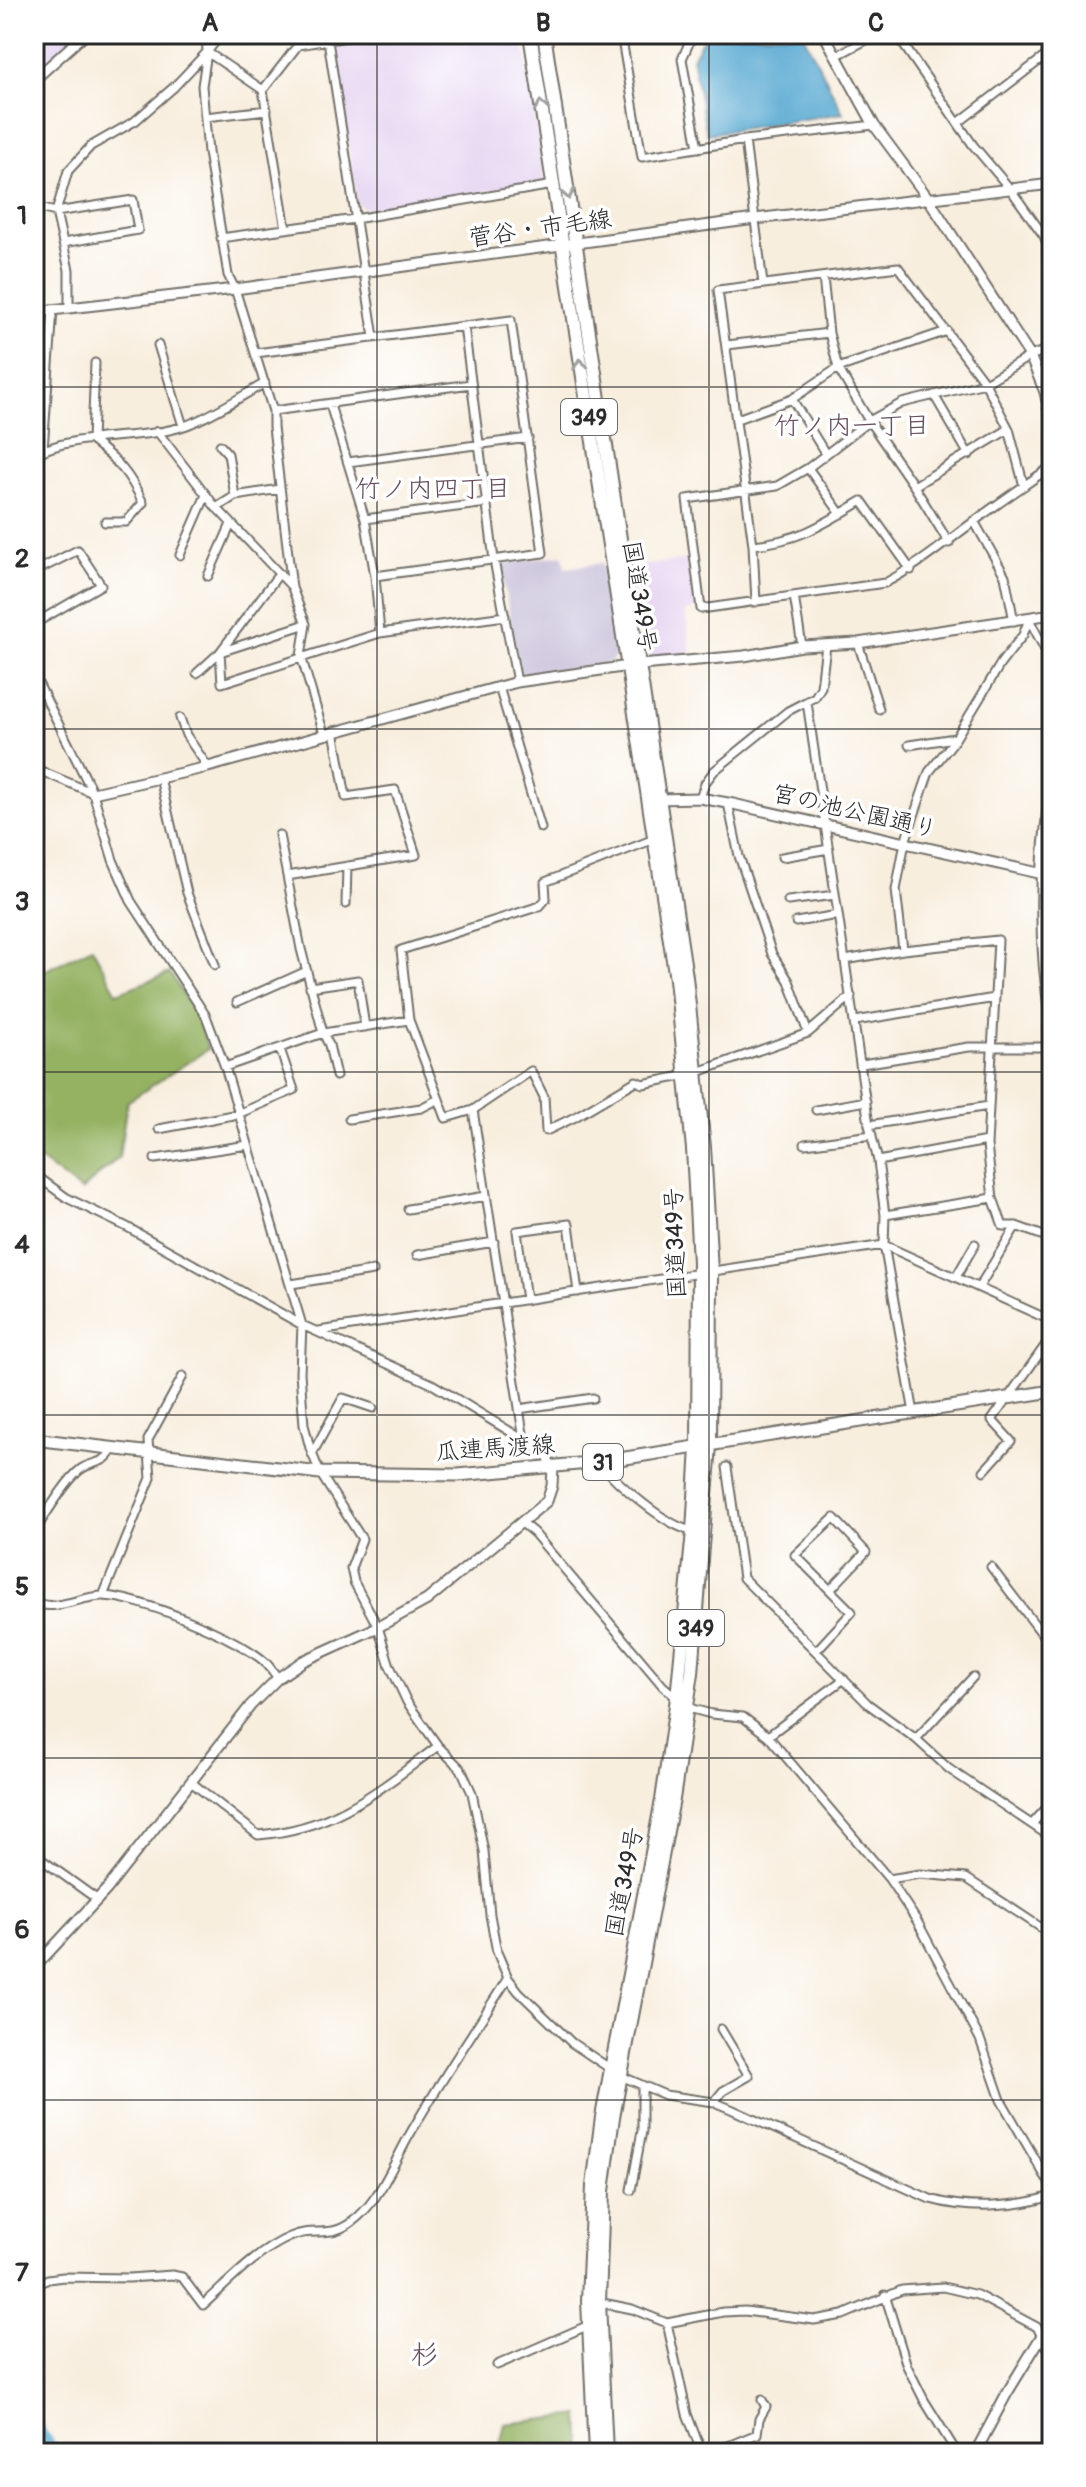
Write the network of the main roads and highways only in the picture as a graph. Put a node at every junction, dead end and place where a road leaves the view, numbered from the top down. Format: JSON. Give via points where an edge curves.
{"nodes":[{"id":1,"x":530,"y":34,"type":"edge"},
{"id":2,"x":544,"y":34,"type":"edge"},
{"id":3,"x":634,"y":666,"type":"junction"},
{"id":4,"x":654,"y":799,"type":"junction"},
{"id":5,"x":692,"y":1074,"type":"junction"},
{"id":6,"x":1052,"y":1391,"type":"edge"},
{"id":7,"x":34,"y":1439,"type":"edge"},
{"id":8,"x":704,"y":1446,"type":"junction"},
{"id":9,"x":616,"y":2073,"type":"junction"},
{"id":10,"x":593,"y":2302,"type":"junction"},
{"id":11,"x":595,"y":2453,"type":"edge"},
{"id":12,"x":606,"y":2453,"type":"edge"}],
"edges":[{"from":3,"to":1,"type":"highway","name":"国道349号","number":"349","one_way":true},
{"from":2,"to":3,"type":"highway","name":"国道349号","number":"349","one_way":true},
{"from":3,"to":4,"type":"highway","name":"国道349号","number":"349"},
{"from":4,"to":5,"type":"highway","name":"国道349号","number":"349"},
{"from":4,"to":5,"type":"highway","name":"国道349号","number":"349","via":[[654,839]]},
{"from":5,"to":8,"type":"highway","name":"国道349号","number":"349","via":[[705,1273]]},
{"from":6,"to":8,"type":"main road","name":"瓜連馬渡線","number":"31"},
{"from":7,"to":8,"type":"main road","name":"瓜連馬渡線","number":"31","via":[[320,1473],[458,1475]]},
{"from":8,"to":9,"type":"highway","name":"国道349号","number":"349","via":[[677,1698]]},
{"from":8,"to":9,"type":"highway","name":"国道349号","number":"349","via":[[696,1633],[687,1709]]},
{"from":9,"to":10,"type":"highway","name":"国道349号","number":"349"},
{"from":10,"to":11,"type":"highway","name":"国道349号","number":"349","via":[[589,2325]]},
{"from":10,"to":12,"type":"highway","name":"国道349号","number":"349"}]}
